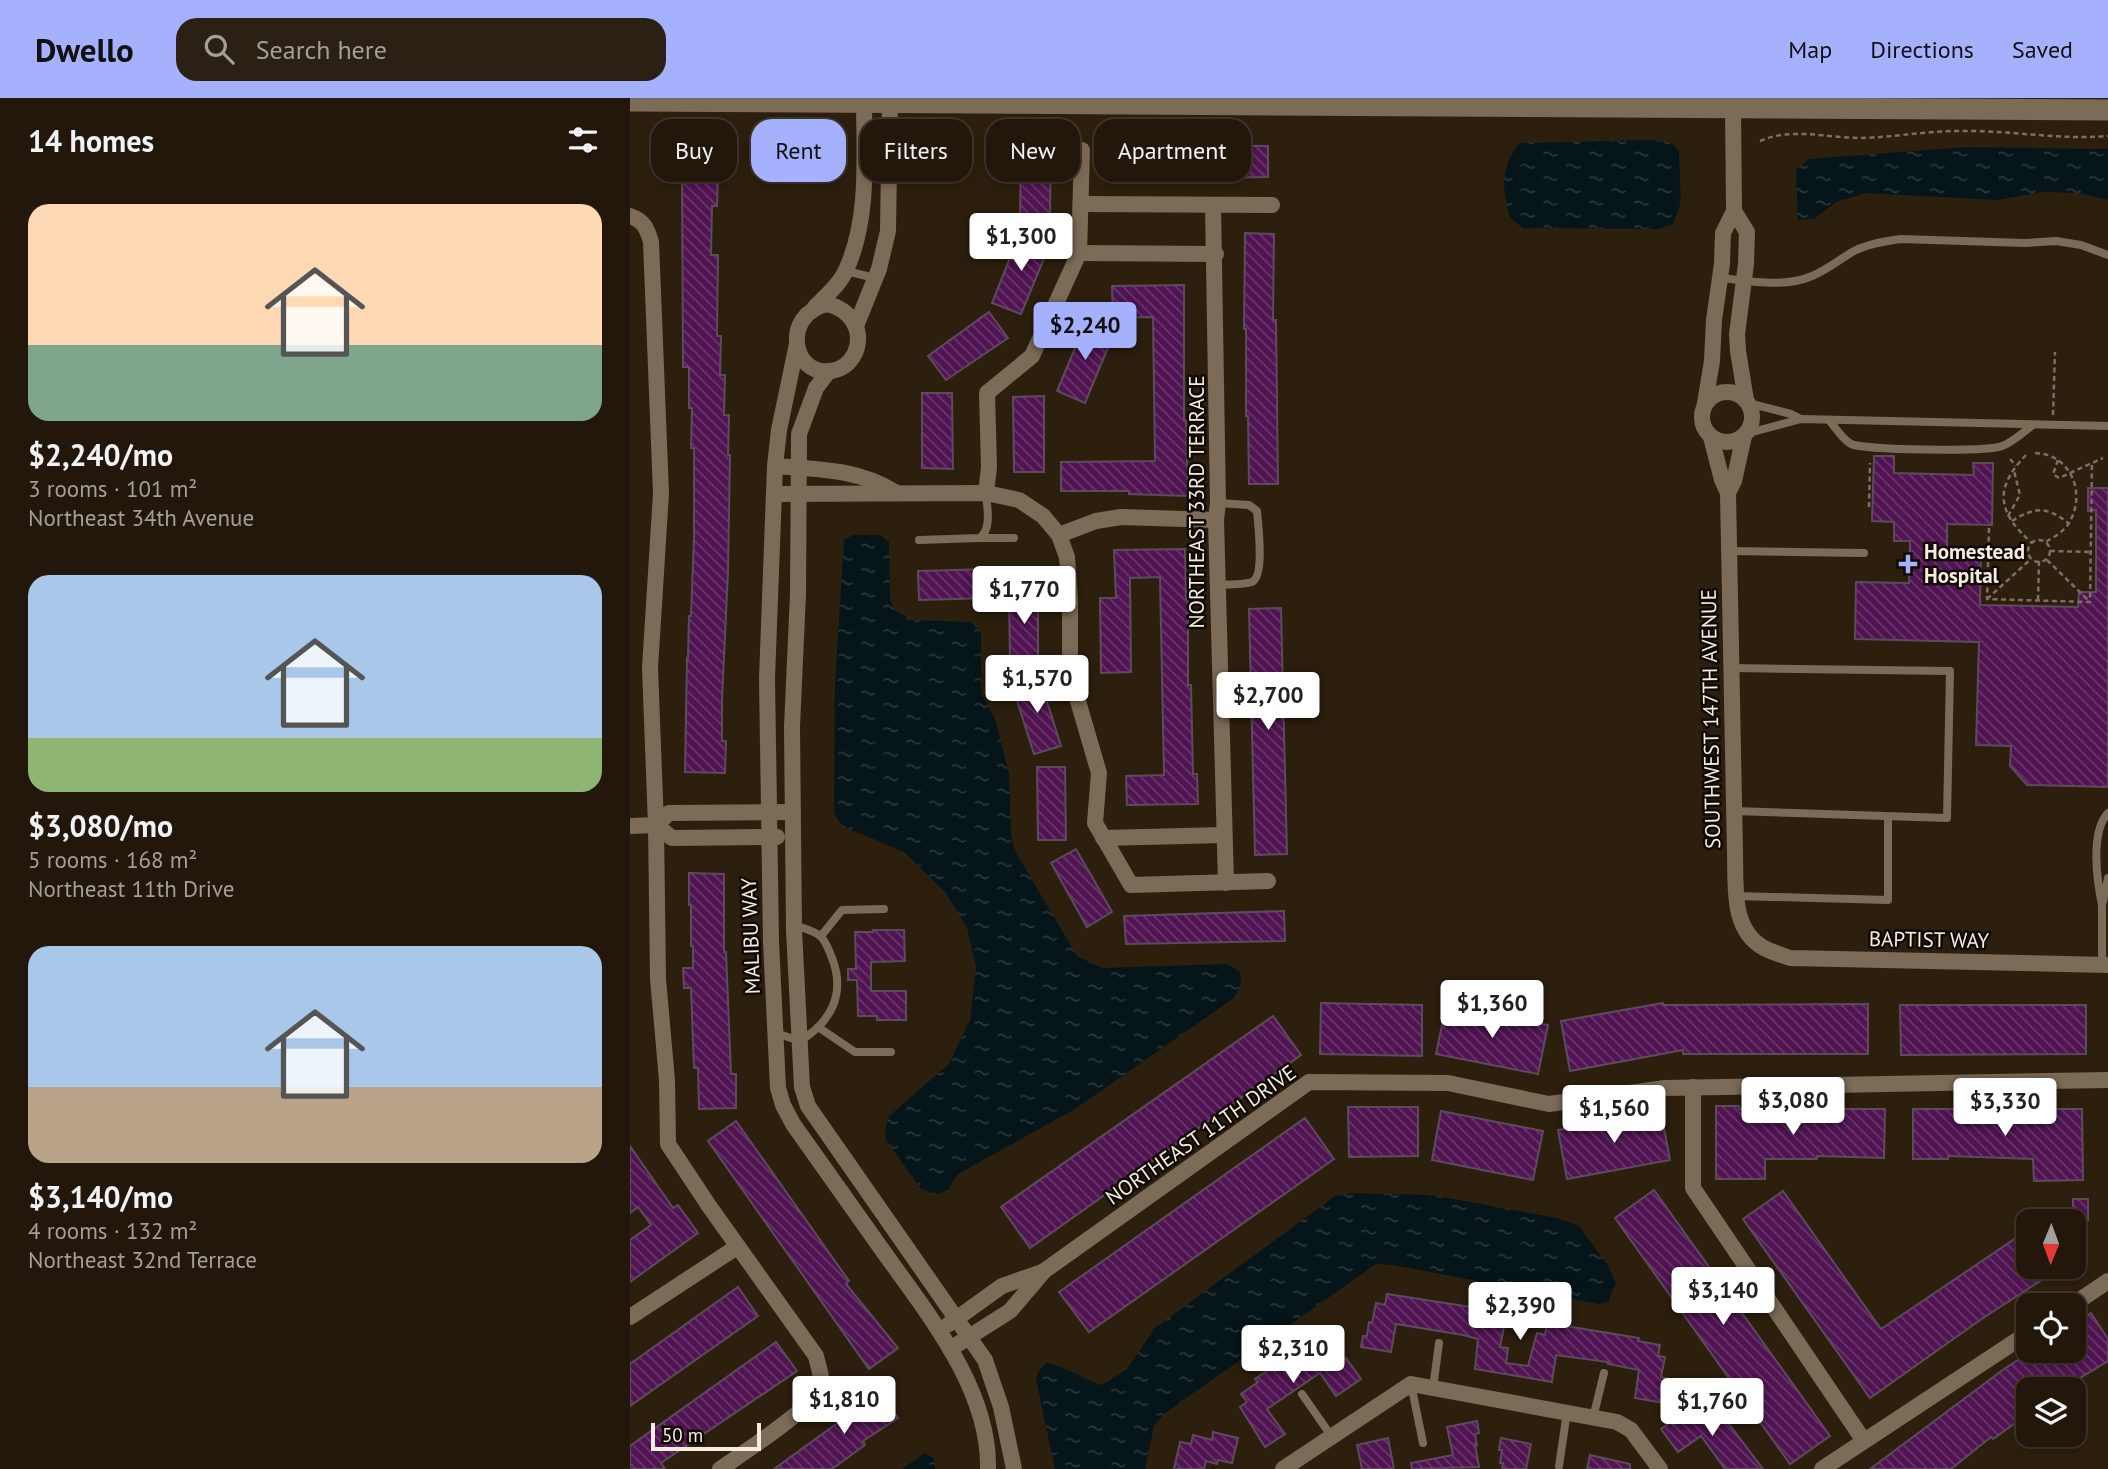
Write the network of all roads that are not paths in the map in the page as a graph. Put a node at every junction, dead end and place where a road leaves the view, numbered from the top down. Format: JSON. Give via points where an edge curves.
{"nodes":[{"id":1,"x":630,"y":101,"type":"edge"},
{"id":2,"x":864,"y":101,"type":"edge"},
{"id":3,"x":890,"y":101,"type":"edge"},
{"id":4,"x":1216,"y":102,"type":"edge"},
{"id":5,"x":1733,"y":109,"type":"junction"},
{"id":6,"x":2108,"y":110,"type":"edge"},
{"id":7,"x":1082,"y":150,"type":"dead end"},
{"id":8,"x":1081,"y":204,"type":"junction"},
{"id":9,"x":1213,"y":205,"type":"junction"},
{"id":10,"x":1272,"y":205,"type":"dead end"},
{"id":11,"x":1734,"y":211,"type":"junction"},
{"id":12,"x":630,"y":216,"type":"edge"},
{"id":13,"x":1079,"y":253,"type":"junction"},
{"id":14,"x":1216,"y":254,"type":"junction"},
{"id":15,"x":2108,"y":255,"type":"edge"},
{"id":16,"x":846,"y":271,"type":"junction"},
{"id":17,"x":875,"y":278,"type":"junction"},
{"id":18,"x":1721,"y":278,"type":"junction"},
{"id":19,"x":1744,"y":281,"type":"junction"},
{"id":20,"x":815,"y":307,"type":"junction"},
{"id":21,"x":856,"y":326,"type":"junction"},
{"id":22,"x":797,"y":344,"type":"junction"},
{"id":23,"x":830,"y":371,"type":"junction"},
{"id":24,"x":1747,"y":401,"type":"junction"},
{"id":25,"x":1705,"y":403,"type":"junction"},
{"id":26,"x":1801,"y":419,"type":"junction"},
{"id":27,"x":1829,"y":420,"type":"junction"},
{"id":28,"x":2033,"y":425,"type":"junction"},
{"id":29,"x":2108,"y":426,"type":"edge"},
{"id":30,"x":1744,"y":435,"type":"junction"},
{"id":31,"x":1711,"y":438,"type":"junction"},
{"id":32,"x":775,"y":466,"type":"junction"},
{"id":33,"x":798,"y":468,"type":"junction"},
{"id":34,"x":897,"y":493,"type":"junction"},
{"id":35,"x":986,"y":493,"type":"junction"},
{"id":36,"x":1728,"y":493,"type":"junction"},
{"id":37,"x":774,"y":494,"type":"junction"},
{"id":38,"x":798,"y":494,"type":"junction"},
{"id":39,"x":1218,"y":503,"type":"junction"},
{"id":40,"x":1216,"y":520,"type":"junction"},
{"id":41,"x":1059,"y":535,"type":"junction"},
{"id":42,"x":980,"y":538,"type":"junction"},
{"id":43,"x":1014,"y":538,"type":"dead end"},
{"id":44,"x":919,"y":540,"type":"dead end"},
{"id":45,"x":1729,"y":551,"type":"junction"},
{"id":46,"x":1864,"y":553,"type":"dead end"},
{"id":47,"x":1218,"y":585,"type":"junction"},
{"id":48,"x":1732,"y":668,"type":"junction"},
{"id":49,"x":1734,"y":811,"type":"junction"},
{"id":50,"x":768,"y":812,"type":"junction"},
{"id":51,"x":793,"y":812,"type":"junction"},
{"id":52,"x":2108,"y":814,"type":"edge"},
{"id":53,"x":1888,"y":817,"type":"junction"},
{"id":54,"x":656,"y":825,"type":"junction"},
{"id":55,"x":630,"y":826,"type":"edge"},
{"id":56,"x":1224,"y":835,"type":"junction"},
{"id":57,"x":769,"y":837,"type":"junction"},
{"id":58,"x":793,"y":837,"type":"junction"},
{"id":59,"x":1103,"y":838,"type":"junction"},
{"id":60,"x":2108,"y":878,"type":"edge"},
{"id":61,"x":1268,"y":881,"type":"dead end"},
{"id":62,"x":1226,"y":883,"type":"junction"},
{"id":63,"x":1736,"y":896,"type":"junction"},
{"id":64,"x":2102,"y":905,"type":"junction"},
{"id":65,"x":884,"y":909,"type":"dead end"},
{"id":66,"x":794,"y":924,"type":"junction"},
{"id":67,"x":821,"y":936,"type":"junction"},
{"id":68,"x":1753,"y":940,"type":"joint"},
{"id":69,"x":2105,"y":965,"type":"edge"},
{"id":70,"x":818,"y":1027,"type":"junction"},
{"id":71,"x":776,"y":1033,"type":"junction"},
{"id":72,"x":800,"y":1041,"type":"junction"},
{"id":73,"x":891,"y":1052,"type":"dead end"},
{"id":74,"x":2108,"y":1080,"type":"edge"},
{"id":75,"x":1693,"y":1087,"type":"junction"},
{"id":76,"x":737,"y":1247,"type":"junction"},
{"id":77,"x":1044,"y":1271,"type":"junction"},
{"id":78,"x":2108,"y":1281,"type":"edge"},
{"id":79,"x":2086,"y":1296,"type":"edge"},
{"id":80,"x":630,"y":1317,"type":"edge"},
{"id":81,"x":957,"y":1318,"type":"junction"},
{"id":82,"x":938,"y":1331,"type":"junction"},
{"id":83,"x":971,"y":1337,"type":"junction"},
{"id":84,"x":2016,"y":1341,"type":"edge"},
{"id":85,"x":1439,"y":1343,"type":"dead end"},
{"id":86,"x":950,"y":1349,"type":"junction"},
{"id":87,"x":1604,"y":1373,"type":"dead end"},
{"id":88,"x":1411,"y":1384,"type":"junction"},
{"id":89,"x":1433,"y":1388,"type":"junction"},
{"id":90,"x":1302,"y":1394,"type":"dead end"},
{"id":91,"x":1567,"y":1412,"type":"junction"},
{"id":92,"x":1593,"y":1418,"type":"junction"},
{"id":93,"x":1332,"y":1437,"type":"junction"},
{"id":94,"x":1864,"y":1441,"type":"junction"},
{"id":95,"x":1423,"y":1443,"type":"dead end"},
{"id":96,"x":1559,"y":1466,"type":"dead end"},
{"id":97,"x":720,"y":1469,"type":"edge"},
{"id":98,"x":988,"y":1469,"type":"edge"},
{"id":99,"x":1013,"y":1469,"type":"edge"},
{"id":100,"x":1283,"y":1469,"type":"edge"},
{"id":101,"x":1660,"y":1469,"type":"edge"},
{"id":102,"x":1822,"y":1469,"type":"edge"}],
"edges":[{"from":1,"to":2,"type":"main road"},
{"from":2,"to":3,"type":"main road"},
{"from":2,"to":16,"type":"street","name":"MALIBU WAY","via":[[863,201]]},
{"from":3,"to":4,"type":"main road"},
{"from":3,"to":17,"type":"street","name":"MALIBU WAY","via":[[888,231]]},
{"from":4,"to":5,"type":"main road"},
{"from":5,"to":6,"type":"main road"},
{"from":5,"to":11,"type":"street"},
{"from":7,"to":8,"type":"street"},
{"from":8,"to":9,"type":"street"},
{"from":8,"to":13,"type":"street"},
{"from":9,"to":10,"type":"street"},
{"from":9,"to":14,"type":"street","name":"NORTHEAST 33RD TERRACE"},
{"from":11,"to":18,"type":"street","via":[[1723,233]]},
{"from":11,"to":19,"type":"street","via":[[1747,232]]},
{"from":12,"to":54,"type":"street","via":[[641,220],[651,242],[661,493],[650,667]]},
{"from":13,"to":14,"type":"street"},
{"from":13,"to":35,"type":"street","via":[[1032,356],[987,393]]},
{"from":14,"to":39,"type":"street","name":"NORTHEAST 33RD TERRACE"},
{"from":15,"to":19,"type":"lane","via":[[2056,241],[1901,239],[1857,250],[1811,277],[1786,282]]},
{"from":16,"to":17,"type":"lane"},
{"from":16,"to":20,"type":"street","name":"MALIBU WAY"},
{"from":17,"to":21,"type":"street","name":"MALIBU WAY"},
{"from":18,"to":19,"type":"lane"},
{"from":18,"to":25,"type":"street"},
{"from":19,"to":24,"type":"street","via":[[1737,342]]},
{"from":20,"to":21,"type":"street","via":[[839,307]]},
{"from":20,"to":22,"type":"street","name":"MALIBU WAY","via":[[797,329]]},
{"from":21,"to":23,"type":"street","name":"MALIBU WAY","via":[[858,344],[851,360]]},
{"from":22,"to":23,"type":"street","via":[[811,368]]},
{"from":22,"to":32,"type":"street","name":"MALIBU WAY"},
{"from":23,"to":33,"type":"street","name":"MALIBU WAY","via":[[816,387],[799,433]]},
{"from":24,"to":25,"type":"street","via":[[1735,393],[1721,392]]},
{"from":24,"to":26,"type":"lane"},
{"from":24,"to":30,"type":"street","via":[[1752,422]]},
{"from":25,"to":31,"type":"street","via":[[1702,422]]},
{"from":26,"to":27,"type":"lane"},
{"from":26,"to":30,"type":"lane"},
{"from":27,"to":28,"type":"lane"},
{"from":27,"to":28,"type":"lane","via":[[1852,444],[1880,447],[1993,449]]},
{"from":28,"to":29,"type":"lane"},
{"from":30,"to":31,"type":"street","via":[[1726,442]]},
{"from":30,"to":36,"type":"street","name":"SOUTHWEST 147TH AVENUE"},
{"from":31,"to":36,"type":"street","name":"SOUTHWEST 147TH AVENUE"},
{"from":32,"to":33,"type":"street"},
{"from":32,"to":37,"type":"street","name":"MALIBU WAY"},
{"from":33,"to":34,"type":"street","via":[[841,471]]},
{"from":33,"to":38,"type":"street","name":"MALIBU WAY"},
{"from":34,"to":35,"type":"street"},
{"from":34,"to":38,"type":"street"},
{"from":35,"to":41,"type":"street","via":[[1019,500],[1043,516]]},
{"from":35,"to":42,"type":"lane","via":[[988,528]]},
{"from":36,"to":45,"type":"street","name":"SOUTHWEST 147TH AVENUE"},
{"from":37,"to":38,"type":"street"},
{"from":37,"to":50,"type":"street","name":"MALIBU WAY","via":[[766,678]]},
{"from":38,"to":51,"type":"street","name":"MALIBU WAY"},
{"from":39,"to":40,"type":"street","name":"NORTHEAST 33RD TERRACE"},
{"from":39,"to":47,"type":"lane","via":[[1249,505],[1257,511],[1260,568],[1251,582]]},
{"from":40,"to":41,"type":"street","via":[[1121,517]]},
{"from":40,"to":47,"type":"street","name":"NORTHEAST 33RD TERRACE"},
{"from":41,"to":59,"type":"street","via":[[1067,558],[1071,671],[1098,773],[1095,823]]},
{"from":42,"to":43,"type":"lane"},
{"from":42,"to":44,"type":"lane"},
{"from":45,"to":46,"type":"lane"},
{"from":45,"to":48,"type":"street","name":"SOUTHWEST 147TH AVENUE"},
{"from":47,"to":56,"type":"street","name":"NORTHEAST 33RD TERRACE"},
{"from":48,"to":49,"type":"street","name":"SOUTHWEST 147TH AVENUE"},
{"from":48,"to":53,"type":"lane","via":[[1950,671],[1947,818]]},
{"from":49,"to":53,"type":"lane"},
{"from":49,"to":63,"type":"street","name":"SOUTHWEST 147TH AVENUE"},
{"from":50,"to":51,"type":"street"},
{"from":50,"to":54,"type":"street","via":[[669,813]]},
{"from":50,"to":57,"type":"street","name":"MALIBU WAY"},
{"from":51,"to":58,"type":"street","name":"MALIBU WAY"},
{"from":52,"to":64,"type":"lane","via":[[2097,835]]},
{"from":53,"to":63,"type":"lane","via":[[1888,900]]},
{"from":54,"to":55,"type":"street"},
{"from":54,"to":57,"type":"street","via":[[672,838]]},
{"from":54,"to":76,"type":"street","via":[[658,979],[668,1144]]},
{"from":56,"to":59,"type":"street"},
{"from":56,"to":62,"type":"street","name":"NORTHEAST 33RD TERRACE"},
{"from":57,"to":58,"type":"street"},
{"from":57,"to":71,"type":"street","name":"MALIBU WAY"},
{"from":58,"to":66,"type":"street","name":"MALIBU WAY"},
{"from":59,"to":62,"type":"street","via":[[1131,885]]},
{"from":60,"to":64,"type":"lane"},
{"from":61,"to":62,"type":"street"},
{"from":63,"to":68,"type":"street","name":"SOUTHWEST 147TH AVENUE","via":[[1740,924]]},
{"from":64,"to":69,"type":"lane"},
{"from":65,"to":67,"type":"lane","via":[[842,910]]},
{"from":66,"to":67,"type":"lane"},
{"from":66,"to":72,"type":"street","name":"MALIBU WAY"},
{"from":67,"to":70,"type":"lane","via":[[835,966],[838,996]]},
{"from":68,"to":69,"type":"street","name":"BAPTIST WAY","via":[[1790,958]]},
{"from":70,"to":72,"type":"lane"},
{"from":70,"to":73,"type":"lane","via":[[855,1052]]},
{"from":71,"to":72,"type":"lane"},
{"from":71,"to":82,"type":"street","name":"MALIBU WAY","via":[[778,1088],[793,1124]]},
{"from":72,"to":81,"type":"street","name":"MALIBU WAY","via":[[802,1087],[808,1106]]},
{"from":74,"to":75,"type":"street","name":"NORTHEAST 11TH DRIVE"},
{"from":75,"to":77,"type":"street","name":"NORTHEAST 11TH DRIVE","via":[[1549,1104],[1448,1083],[1309,1082]]},
{"from":75,"to":94,"type":"street","via":[[1693,1188]]},
{"from":76,"to":80,"type":"street"},
{"from":76,"to":97,"type":"street","via":[[816,1356],[821,1377],[820,1388],[797,1413]]},
{"from":77,"to":81,"type":"street","name":"NORTHEAST 11TH DRIVE","via":[[1002,1286]]},
{"from":77,"to":83,"type":"street","name":"NORTHEAST 11TH DRIVE","via":[[1010,1311]]},
{"from":78,"to":79,"type":"street"},
{"from":81,"to":82,"type":"street","name":"NORTHEAST 11TH DRIVE"},
{"from":81,"to":83,"type":"street","name":"MALIBU WAY"},
{"from":82,"to":86,"type":"street","name":"MALIBU WAY"},
{"from":83,"to":86,"type":"street","name":"NORTHEAST 11TH DRIVE"},
{"from":83,"to":99,"type":"street","name":"MALIBU WAY","via":[[1002,1407]]},
{"from":84,"to":94,"type":"street"},
{"from":85,"to":89,"type":"lane"},
{"from":86,"to":98,"type":"street","name":"MALIBU WAY","via":[[978,1408],[988,1445]]},
{"from":87,"to":92,"type":"lane"},
{"from":88,"to":89,"type":"street"},
{"from":88,"to":93,"type":"street"},
{"from":88,"to":95,"type":"lane"},
{"from":89,"to":91,"type":"street"},
{"from":90,"to":93,"type":"lane"},
{"from":91,"to":92,"type":"street"},
{"from":91,"to":96,"type":"lane"},
{"from":92,"to":101,"type":"street","via":[[1631,1430]]},
{"from":93,"to":100,"type":"street"},
{"from":94,"to":102,"type":"street"}]}
